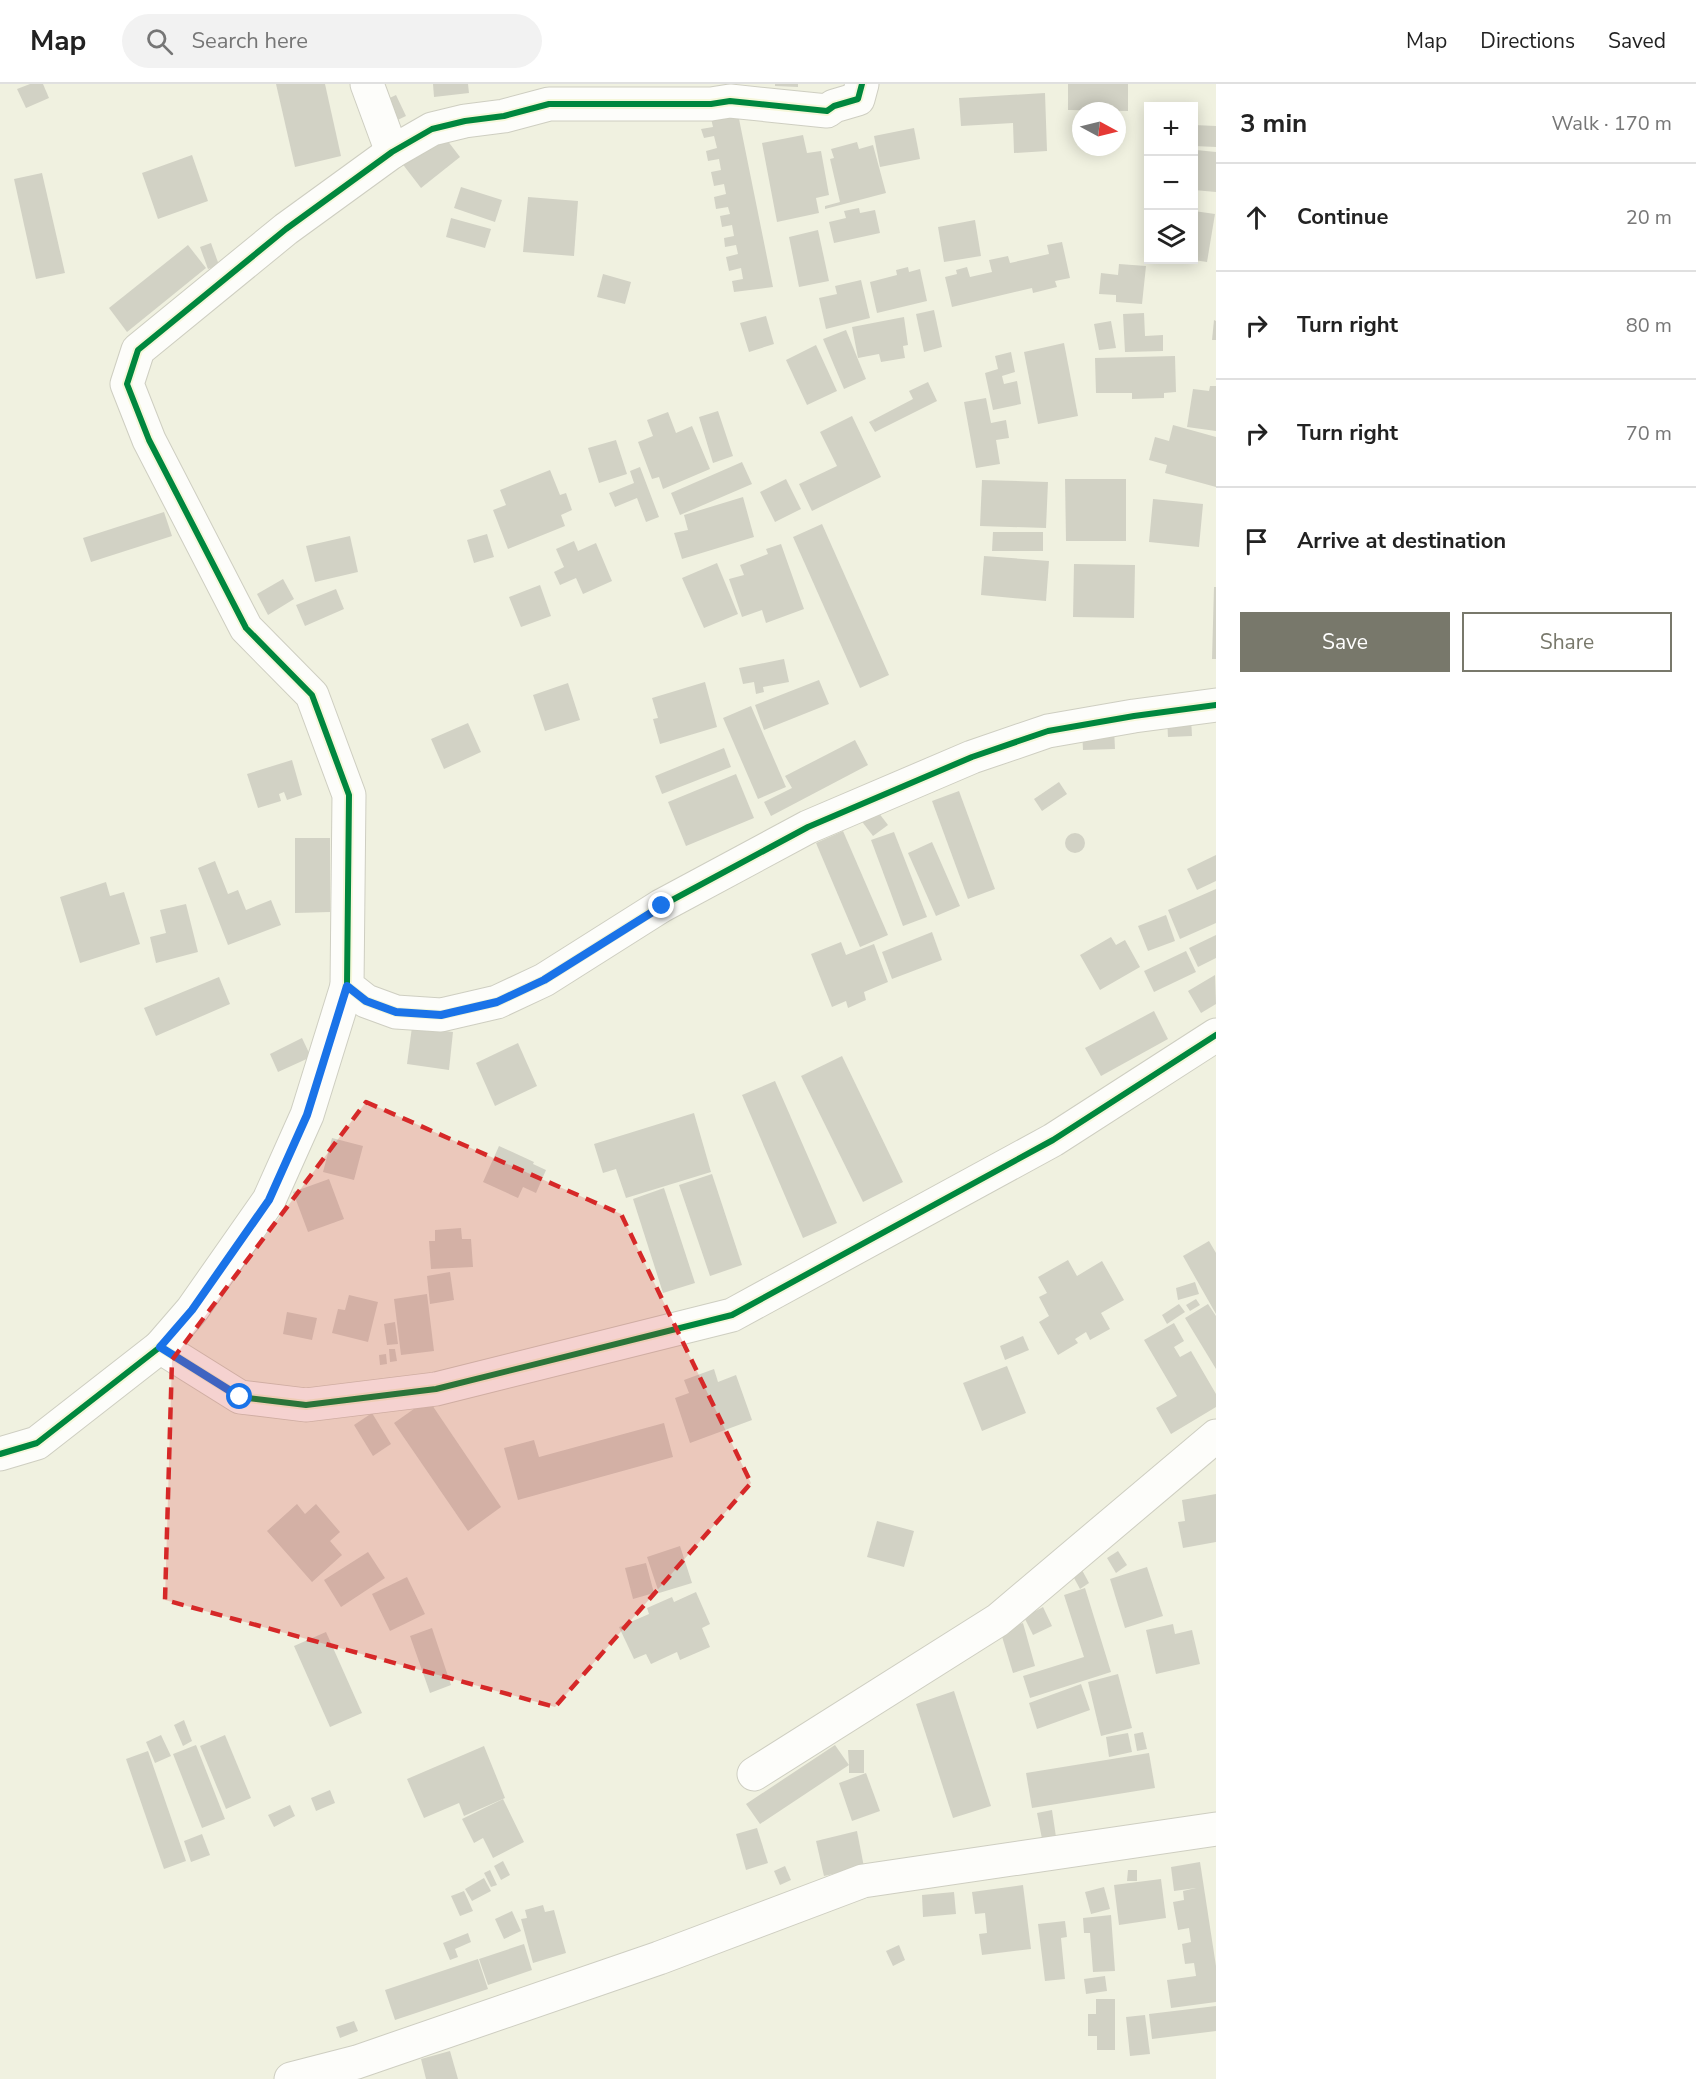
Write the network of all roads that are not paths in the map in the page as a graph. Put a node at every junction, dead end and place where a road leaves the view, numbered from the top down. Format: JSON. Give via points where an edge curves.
{"nodes":[{"id":1,"x":367,"y":84,"type":"edge"},
{"id":2,"x":861,"y":84,"type":"edge"},
{"id":3,"x":392,"y":152,"type":"junction"},
{"id":4,"x":1216,"y":705,"type":"edge"},
{"id":5,"x":347,"y":986,"type":"junction"},
{"id":6,"x":1216,"y":1035,"type":"edge"},
{"id":7,"x":160,"y":1347,"type":"junction"},
{"id":8,"x":1216,"y":1436,"type":"edge"},
{"id":9,"x":0,"y":1454,"type":"edge"},
{"id":10,"x":754,"y":1774,"type":"dead end"},
{"id":11,"x":1216,"y":1829,"type":"edge"},
{"id":12,"x":291,"y":2079,"type":"edge"}],
"edges":[{"from":1,"to":3,"type":"street"},
{"from":2,"to":3,"type":"street","via":[[858,99],[827,111],[730,101],[549,104],[432,129]]},
{"from":3,"to":5,"type":"street","via":[[286,229],[138,350],[127,384],[149,440],[246,628],[312,695],[349,795]]},
{"from":4,"to":5,"type":"street","via":[[1048,731],[972,757],[808,827],[662,906],[544,980],[497,1002],[441,1015],[396,1012],[366,1001]]},
{"from":5,"to":7,"type":"street","via":[[307,1115],[269,1200],[192,1310]]},
{"from":6,"to":7,"type":"street","via":[[1053,1140],[732,1315],[436,1389],[306,1405],[240,1397]]},
{"from":7,"to":9,"type":"street","via":[[37,1443]]},
{"from":8,"to":10,"type":"street","via":[[998,1620]]},
{"from":11,"to":12,"type":"street","via":[[862,1881],[659,1958],[357,2062]]}]}
